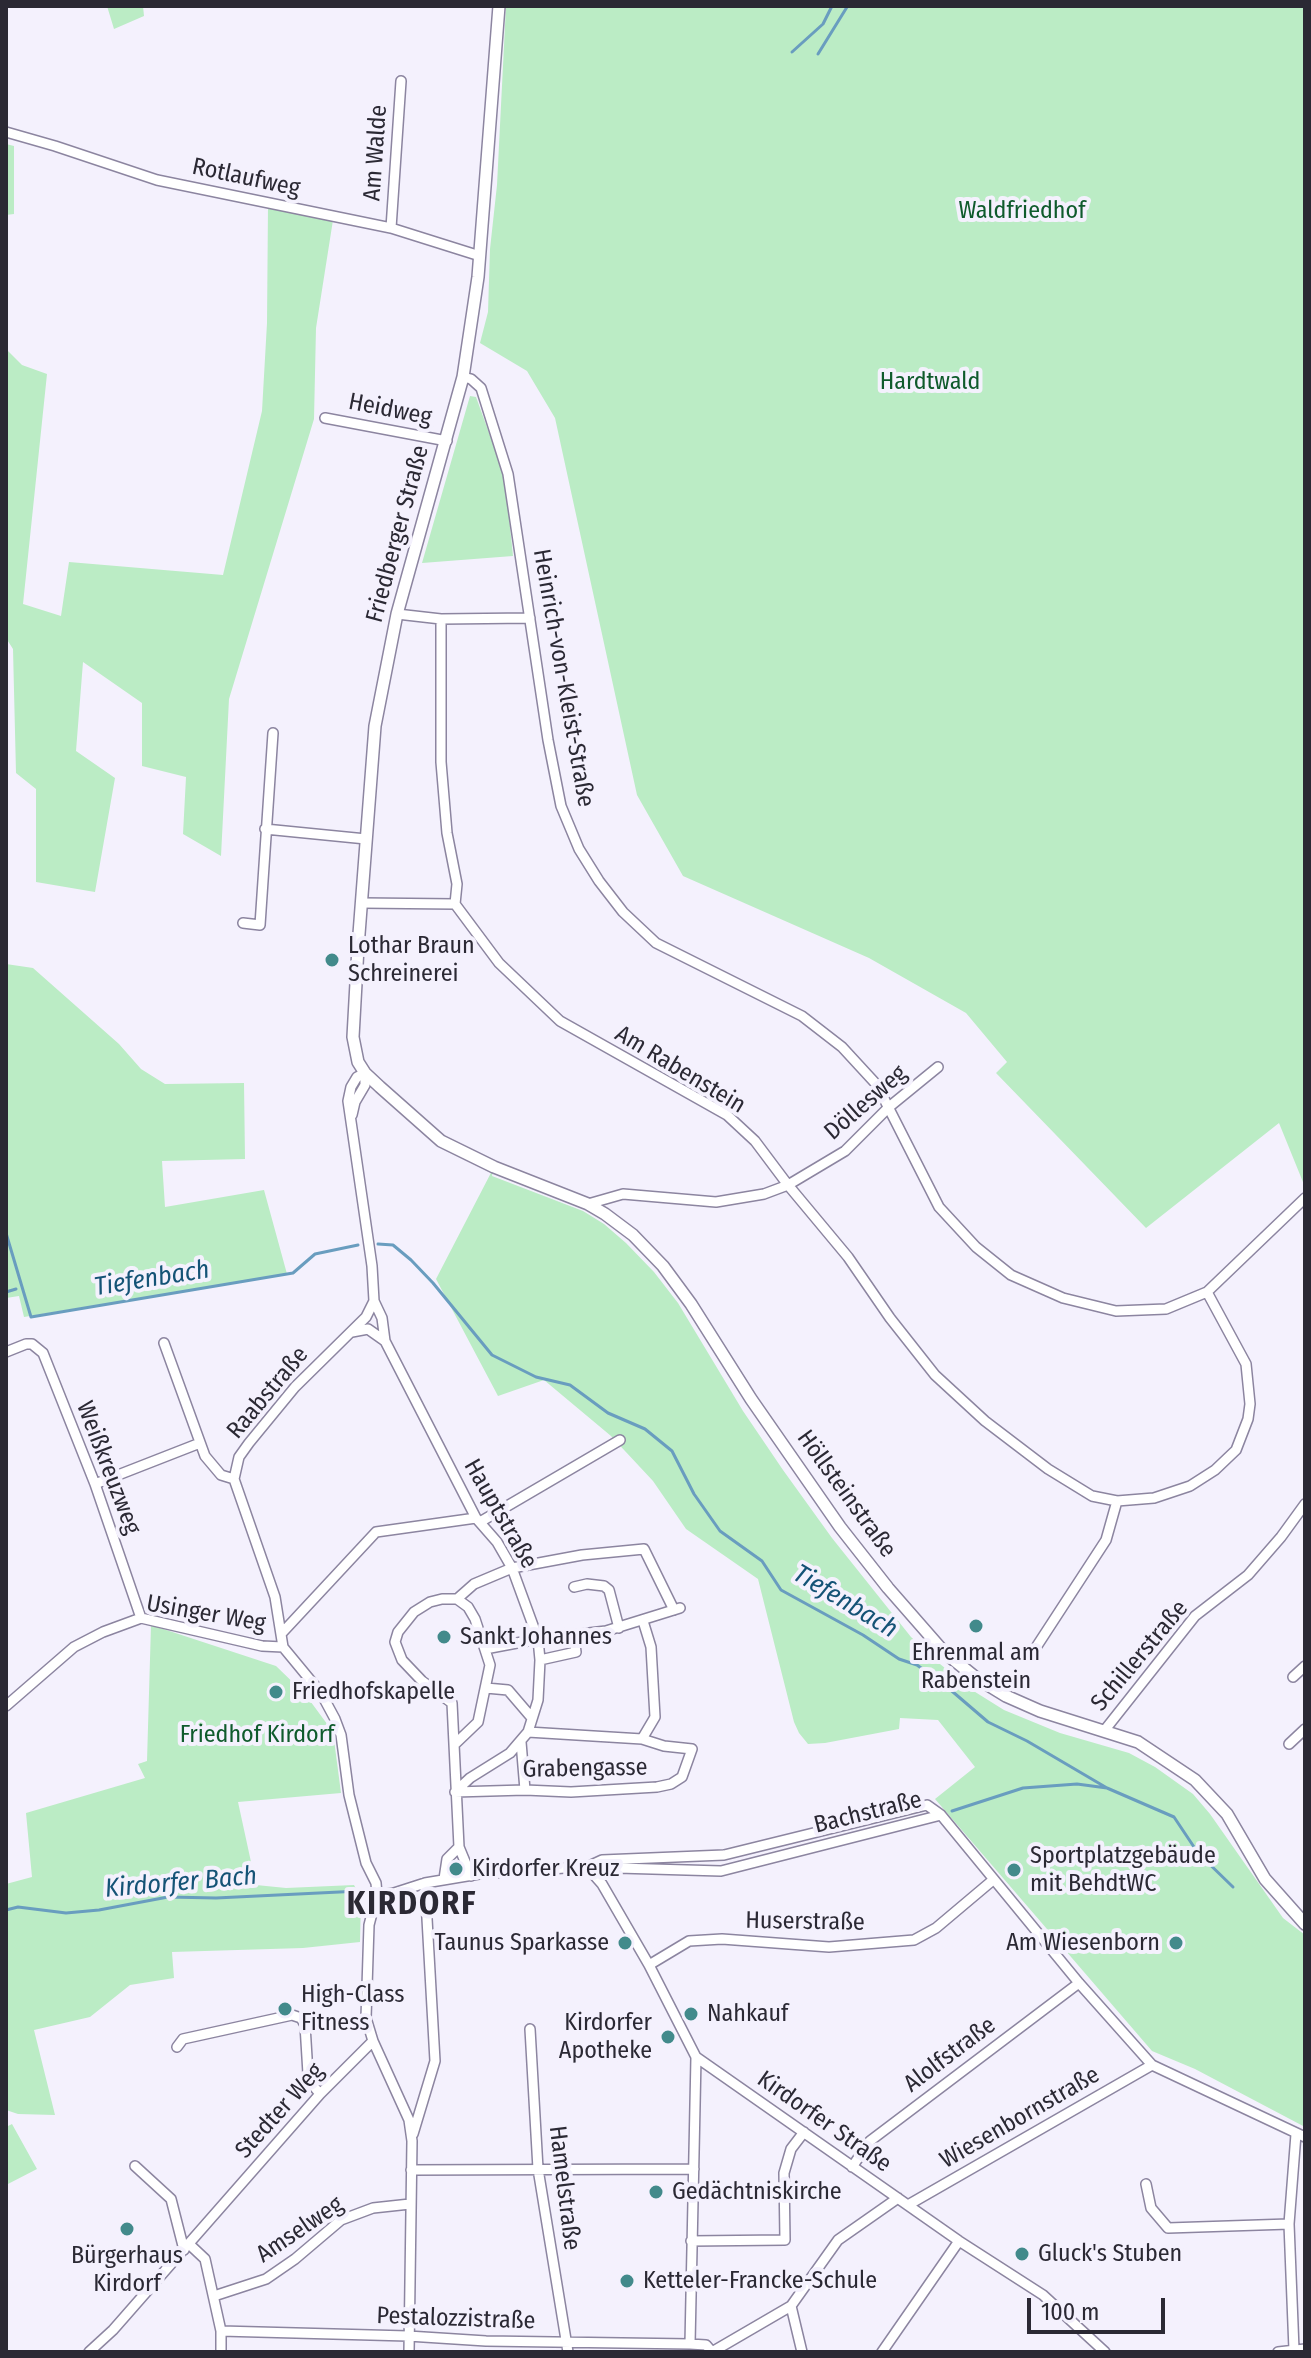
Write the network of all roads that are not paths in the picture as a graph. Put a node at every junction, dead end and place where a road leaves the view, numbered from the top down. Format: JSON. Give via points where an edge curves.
{"nodes":[{"id":1,"x":499,"y":6,"type":"edge"},
{"id":2,"x":401,"y":81,"type":"dead end"},
{"id":3,"x":6,"y":132,"type":"edge"},
{"id":4,"x":391,"y":228,"type":"junction"},
{"id":5,"x":480,"y":256,"type":"junction"},
{"id":6,"x":463,"y":377,"type":"junction"},
{"id":7,"x":325,"y":418,"type":"dead end"},
{"id":8,"x":447,"y":441,"type":"junction"},
{"id":9,"x":397,"y":614,"type":"junction"},
{"id":10,"x":530,"y":618,"type":"junction"},
{"id":11,"x":441,"y":619,"type":"junction"},
{"id":12,"x":273,"y":733,"type":"dead end"},
{"id":13,"x":265,"y":829,"type":"junction"},
{"id":14,"x":366,"y":839,"type":"junction"},
{"id":15,"x":362,"y":903,"type":"junction"},
{"id":16,"x":455,"y":904,"type":"junction"},
{"id":17,"x":243,"y":923,"type":"dead end"},
{"id":18,"x":938,"y":1067,"type":"dead end"},
{"id":19,"x":365,"y":1073,"type":"junction"},
{"id":20,"x":889,"y":1107,"type":"junction"},
{"id":21,"x":788,"y":1185,"type":"junction"},
{"id":22,"x":1305,"y":1198,"type":"edge"},
{"id":23,"x":588,"y":1204,"type":"junction"},
{"id":24,"x":1207,"y":1292,"type":"junction"},
{"id":25,"x":374,"y":1301,"type":"junction"},
{"id":26,"x":352,"y":1332,"type":"junction"},
{"id":27,"x":385,"y":1341,"type":"junction"},
{"id":28,"x":164,"y":1343,"type":"dead end"},
{"id":29,"x":6,"y":1352,"type":"edge"},
{"id":30,"x":620,"y":1440,"type":"dead end"},
{"id":31,"x":200,"y":1443,"type":"junction"},
{"id":32,"x":234,"y":1479,"type":"junction"},
{"id":33,"x":95,"y":1484,"type":"junction"},
{"id":34,"x":1117,"y":1501,"type":"junction"},
{"id":35,"x":1305,"y":1504,"type":"edge"},
{"id":36,"x":478,"y":1520,"type":"junction"},
{"id":37,"x":512,"y":1568,"type":"junction"},
{"id":38,"x":574,"y":1587,"type":"dead end"},
{"id":39,"x":457,"y":1599,"type":"junction"},
{"id":40,"x":141,"y":1618,"type":"junction"},
{"id":41,"x":643,"y":1621,"type":"junction"},
{"id":42,"x":619,"y":1628,"type":"junction"},
{"id":43,"x":281,"y":1634,"type":"junction"},
{"id":44,"x":574,"y":1637,"type":"junction"},
{"id":45,"x":538,"y":1639,"type":"junction"},
{"id":46,"x":283,"y":1647,"type":"junction"},
{"id":47,"x":485,"y":1649,"type":"junction"},
{"id":48,"x":1033,"y":1652,"type":"dead end"},
{"id":49,"x":540,"y":1660,"type":"junction"},
{"id":50,"x":1305,"y":1666,"type":"edge"},
{"id":51,"x":1293,"y":1677,"type":"dead end"},
{"id":52,"x":486,"y":1688,"type":"junction"},
{"id":53,"x":6,"y":1706,"type":"edge"},
{"id":54,"x":532,"y":1718,"type":"junction"},
{"id":55,"x":1305,"y":1729,"type":"edge"},
{"id":56,"x":1104,"y":1731,"type":"junction"},
{"id":57,"x":528,"y":1732,"type":"junction"},
{"id":58,"x":642,"y":1739,"type":"junction"},
{"id":59,"x":521,"y":1742,"type":"junction"},
{"id":60,"x":455,"y":1744,"type":"junction"},
{"id":61,"x":1289,"y":1744,"type":"dead end"},
{"id":62,"x":525,"y":1790,"type":"junction"},
{"id":63,"x":455,"y":1792,"type":"junction"},
{"id":64,"x":941,"y":1815,"type":"junction"},
{"id":65,"x":459,"y":1847,"type":"junction"},
{"id":66,"x":587,"y":1867,"type":"junction"},
{"id":67,"x":471,"y":1876,"type":"junction"},
{"id":68,"x":444,"y":1879,"type":"junction"},
{"id":69,"x":993,"y":1880,"type":"junction"},
{"id":70,"x":425,"y":1883,"type":"junction"},
{"id":71,"x":377,"y":1894,"type":"junction"},
{"id":72,"x":1305,"y":1924,"type":"edge"},
{"id":73,"x":649,"y":1965,"type":"junction"},
{"id":74,"x":1079,"y":1983,"type":"junction"},
{"id":75,"x":530,"y":2029,"type":"dead end"},
{"id":76,"x":373,"y":2041,"type":"junction"},
{"id":77,"x":177,"y":2047,"type":"dead end"},
{"id":78,"x":696,"y":2057,"type":"junction"},
{"id":79,"x":1152,"y":2065,"type":"junction"},
{"id":80,"x":320,"y":2094,"type":"junction"},
{"id":81,"x":804,"y":2132,"type":"junction"},
{"id":82,"x":1301,"y":2135,"type":"edge"},
{"id":83,"x":412,"y":2141,"type":"junction"},
{"id":84,"x":135,"y":2166,"type":"dead end"},
{"id":85,"x":852,"y":2167,"type":"junction"},
{"id":86,"x":538,"y":2169,"type":"junction"},
{"id":87,"x":694,"y":2169,"type":"junction"},
{"id":88,"x":411,"y":2170,"type":"junction"},
{"id":89,"x":1146,"y":2184,"type":"dead end"},
{"id":90,"x":898,"y":2198,"type":"junction"},
{"id":91,"x":410,"y":2204,"type":"junction"},
{"id":92,"x":908,"y":2205,"type":"junction"},
{"id":93,"x":1289,"y":2224,"type":"junction"},
{"id":94,"x":691,"y":2241,"type":"junction"},
{"id":95,"x":959,"y":2241,"type":"junction"},
{"id":96,"x":186,"y":2247,"type":"junction"},
{"id":97,"x":214,"y":2296,"type":"junction"},
{"id":98,"x":791,"y":2306,"type":"junction"},
{"id":99,"x":221,"y":2331,"type":"junction"},
{"id":100,"x":408,"y":2336,"type":"junction"},
{"id":101,"x":690,"y":2344,"type":"junction"},
{"id":102,"x":486,"y":2346,"type":"edge"},
{"id":103,"x":567,"y":2347,"type":"edge"},
{"id":104,"x":640,"y":2348,"type":"edge"},
{"id":105,"x":1300,"y":2350,"type":"edge"},
{"id":106,"x":89,"y":2352,"type":"edge"},
{"id":107,"x":221,"y":2352,"type":"edge"},
{"id":108,"x":409,"y":2352,"type":"edge"},
{"id":109,"x":712,"y":2352,"type":"edge"},
{"id":110,"x":802,"y":2352,"type":"edge"},
{"id":111,"x":882,"y":2352,"type":"edge"},
{"id":112,"x":1105,"y":2352,"type":"edge"},
{"id":113,"x":1278,"y":2352,"type":"edge"}],
"edges":[{"from":1,"to":5,"type":"street","name":"Friedberger Straße"},
{"from":2,"to":4,"type":"street","name":"Am Walde"},
{"from":3,"to":4,"type":"street","name":"Rotlaufweg","via":[[157,180]]},
{"from":4,"to":5,"type":"street","name":"Rotlaufweg"},
{"from":5,"to":6,"type":"street","name":"Friedberger Straße"},
{"from":6,"to":8,"type":"street","name":"Friedberger Straße"},
{"from":6,"to":10,"type":"street","name":"Heinrich-von-Kleist-Straße","via":[[481,388],[508,474]]},
{"from":7,"to":8,"type":"street","name":"Heidweg"},
{"from":8,"to":9,"type":"street","name":"Friedberger Straße"},
{"from":9,"to":11,"type":"street"},
{"from":9,"to":14,"type":"street","name":"Friedberger Straße","via":[[375,726]]},
{"from":10,"to":11,"type":"street"},
{"from":10,"to":20,"type":"street","name":"Heinrich-von-Kleist-Straße","via":[[561,806],[599,881],[656,943],[802,1016],[842,1047],[877,1085]]},
{"from":11,"to":16,"type":"street","via":[[441,762]]},
{"from":12,"to":13,"type":"street"},
{"from":13,"to":14,"type":"street"},
{"from":13,"to":17,"type":"street","via":[[260,925]]},
{"from":14,"to":15,"type":"street","name":"Friedberger Straße"},
{"from":15,"to":16,"type":"street"},
{"from":15,"to":19,"type":"street","name":"Friedberger Straße","via":[[353,1037]]},
{"from":16,"to":21,"type":"street","name":"Am Rabenstein","via":[[499,963],[560,1021],[727,1115],[755,1141]]},
{"from":18,"to":20,"type":"street","name":"Döllesweg"},
{"from":19,"to":23,"type":"street","name":"Höllsteinstraße","via":[[441,1141]]},
{"from":19,"to":25,"type":"street","via":[[350,1122]]},
{"from":20,"to":21,"type":"street","name":"Döllesweg","via":[[845,1151]]},
{"from":20,"to":24,"type":"street","name":"Heinrich-von-Kleist-Straße","via":[[939,1207],[1011,1275],[1063,1298],[1116,1311],[1166,1309]]},
{"from":21,"to":23,"type":"street","name":"Döllesweg","via":[[716,1202],[623,1194]]},
{"from":21,"to":34,"type":"street","name":"Am Rabenstein","via":[[935,1375],[1048,1469],[1092,1496]]},
{"from":22,"to":24,"type":"street","name":"Heinrich-von-Kleist-Straße"},
{"from":23,"to":56,"type":"street","name":"Höllsteinstraße","via":[[633,1235],[663,1266],[840,1527],[944,1652],[1006,1696]]},
{"from":24,"to":34,"type":"street","name":"Am Rabenstein","via":[[1246,1364],[1250,1404],[1236,1450],[1190,1486],[1154,1498]]},
{"from":25,"to":26,"type":"street","name":"Raabstraße"},
{"from":25,"to":27,"type":"street","name":"Hauptstraße"},
{"from":26,"to":27,"type":"street","via":[[368,1329]]},
{"from":26,"to":32,"type":"street","name":"Raabstraße","via":[[295,1387],[249,1443]]},
{"from":27,"to":36,"type":"street","name":"Hauptstraße"},
{"from":28,"to":31,"type":"street"},
{"from":29,"to":33,"type":"street","name":"Weißkreuzweg","via":[[26,1344],[43,1353]]},
{"from":30,"to":36,"type":"street"},
{"from":31,"to":32,"type":"street","via":[[221,1475]]},
{"from":31,"to":33,"type":"street"},
{"from":32,"to":43,"type":"street","name":"Raabstraße","via":[[275,1597]]},
{"from":33,"to":40,"type":"street","name":"Weißkreuzweg"},
{"from":34,"to":48,"type":"street","via":[[1106,1540]]},
{"from":35,"to":56,"type":"street","name":"Schillerstraße","via":[[1248,1575],[1195,1616]]},
{"from":36,"to":37,"type":"street","name":"Hauptstraße"},
{"from":36,"to":43,"type":"street","via":[[376,1532]]},
{"from":37,"to":39,"type":"street","via":[[474,1584]]},
{"from":37,"to":41,"type":"street","via":[[644,1549],[677,1609]]},
{"from":37,"to":45,"type":"street","name":"Hauptstraße"},
{"from":38,"to":42,"type":"street","via":[[587,1584],[609,1590]]},
{"from":39,"to":47,"type":"street","via":[[475,1619]]},
{"from":39,"to":60,"type":"street","via":[[430,1602],[414,1612],[395,1642],[402,1660],[452,1703]]},
{"from":40,"to":46,"type":"street","name":"Usinger Weg"},
{"from":40,"to":53,"type":"street","name":"Usinger Weg","via":[[74,1647]]},
{"from":41,"to":42,"type":"street"},
{"from":41,"to":58,"type":"street","via":[[651,1647],[655,1717]]},
{"from":42,"to":44,"type":"street"},
{"from":43,"to":46,"type":"street","name":"Raabstraße"},
{"from":44,"to":45,"type":"street"},
{"from":44,"to":49,"type":"street","via":[[576,1652]]},
{"from":45,"to":47,"type":"street"},
{"from":45,"to":49,"type":"street","name":"Hauptstraße"},
{"from":46,"to":71,"type":"street","via":[[321,1693],[338,1727],[349,1795]]},
{"from":47,"to":52,"type":"street","via":[[490,1665]]},
{"from":49,"to":54,"type":"street","name":"Hauptstraße"},
{"from":50,"to":51,"type":"street"},
{"from":52,"to":54,"type":"street","via":[[508,1690]]},
{"from":52,"to":60,"type":"street","via":[[478,1722]]},
{"from":54,"to":57,"type":"street","name":"Hauptstraße"},
{"from":55,"to":61,"type":"street"},
{"from":56,"to":72,"type":"street","name":"Höllsteinstraße","via":[[1138,1742],[1195,1780],[1241,1834],[1265,1879]]},
{"from":57,"to":58,"type":"street"},
{"from":57,"to":59,"type":"street","name":"Hauptstraße"},
{"from":58,"to":62,"type":"street","name":"Grabengasse","via":[[692,1749],[682,1777],[657,1787]]},
{"from":59,"to":62,"type":"street"},
{"from":59,"to":63,"type":"street","name":"Hauptstraße"},
{"from":60,"to":63,"type":"street"},
{"from":62,"to":63,"type":"street","name":"Grabengasse"},
{"from":63,"to":65,"type":"street"},
{"from":64,"to":66,"type":"street","name":"Bachstraße","via":[[721,1871]]},
{"from":64,"to":66,"type":"street","name":"Bachstraße","via":[[927,1805],[724,1855],[602,1860]]},
{"from":64,"to":69,"type":"street"},
{"from":65,"to":67,"type":"street"},
{"from":65,"to":68,"type":"street","via":[[447,1859]]},
{"from":66,"to":67,"type":"street","name":"Bachstraße"},
{"from":66,"to":73,"type":"street","name":"Kirdorfer Straße"},
{"from":67,"to":68,"type":"street","name":"Bachstraße"},
{"from":68,"to":70,"type":"street","name":"Bachstraße"},
{"from":69,"to":73,"type":"street","name":"Huserstraße","via":[[914,1940],[829,1947],[689,1941]]},
{"from":69,"to":74,"type":"street"},
{"from":70,"to":71,"type":"street","name":"Bachstraße"},
{"from":70,"to":83,"type":"street","via":[[435,2061]]},
{"from":71,"to":76,"type":"street","via":[[369,1925],[366,2018]]},
{"from":73,"to":78,"type":"street","name":"Kirdorfer Straße"},
{"from":74,"to":79,"type":"street"},
{"from":74,"to":85,"type":"street","name":"Alolfstraße","via":[[870,2141]]},
{"from":75,"to":86,"type":"street","name":"Hamelstraße"},
{"from":76,"to":80,"type":"street","name":"Stedter Weg"},
{"from":76,"to":83,"type":"street","via":[[403,2104]]},
{"from":77,"to":80,"type":"street","via":[[183,2039],[292,2015],[305,2025],[308,2074]]},
{"from":78,"to":81,"type":"street","name":"Kirdorfer Straße"},
{"from":78,"to":87,"type":"street"},
{"from":79,"to":82,"type":"street"},
{"from":79,"to":92,"type":"street","name":"Wiesenbornstraße"},
{"from":80,"to":96,"type":"street","name":"Stedter Weg"},
{"from":81,"to":85,"type":"street","name":"Kirdorfer Straße"},
{"from":81,"to":94,"type":"street","via":[[791,2149],[784,2173],[785,2240]]},
{"from":82,"to":93,"type":"street"},
{"from":83,"to":88,"type":"street"},
{"from":84,"to":96,"type":"street","via":[[171,2199]]},
{"from":85,"to":90,"type":"street","name":"Kirdorfer Straße"},
{"from":86,"to":87,"type":"street"},
{"from":86,"to":88,"type":"street"},
{"from":86,"to":103,"type":"street","name":"Hamelstraße"},
{"from":87,"to":94,"type":"street"},
{"from":88,"to":91,"type":"street"},
{"from":89,"to":93,"type":"street","via":[[1151,2208],[1168,2228]]},
{"from":90,"to":92,"type":"street","name":"Kirdorfer Straße"},
{"from":90,"to":98,"type":"street","via":[[838,2240]]},
{"from":91,"to":97,"type":"street","name":"Amselweg","via":[[373,2208],[341,2220],[266,2279]]},
{"from":91,"to":100,"type":"street"},
{"from":92,"to":95,"type":"street","name":"Kirdorfer Straße"},
{"from":93,"to":105,"type":"street"},
{"from":94,"to":101,"type":"street"},
{"from":95,"to":111,"type":"street"},
{"from":95,"to":112,"type":"street","name":"Kirdorfer Straße","via":[[1043,2295]]},
{"from":96,"to":97,"type":"street","via":[[205,2259]]},
{"from":96,"to":106,"type":"street","name":"Stedter Weg"},
{"from":97,"to":99,"type":"street"},
{"from":98,"to":109,"type":"street"},
{"from":98,"to":110,"type":"street"},
{"from":99,"to":100,"type":"street","name":"Pestalozzistraße"},
{"from":99,"to":107,"type":"street"},
{"from":100,"to":102,"type":"street","name":"Pestalozzistraße"},
{"from":100,"to":108,"type":"street"},
{"from":101,"to":104,"type":"street","name":"Pestalozzistraße"},
{"from":101,"to":109,"type":"street","via":[[706,2345]]},
{"from":102,"to":103,"type":"street","name":"Pestalozzistraße"},
{"from":103,"to":104,"type":"street","name":"Pestalozzistraße"},
{"from":105,"to":113,"type":"street"}]}
